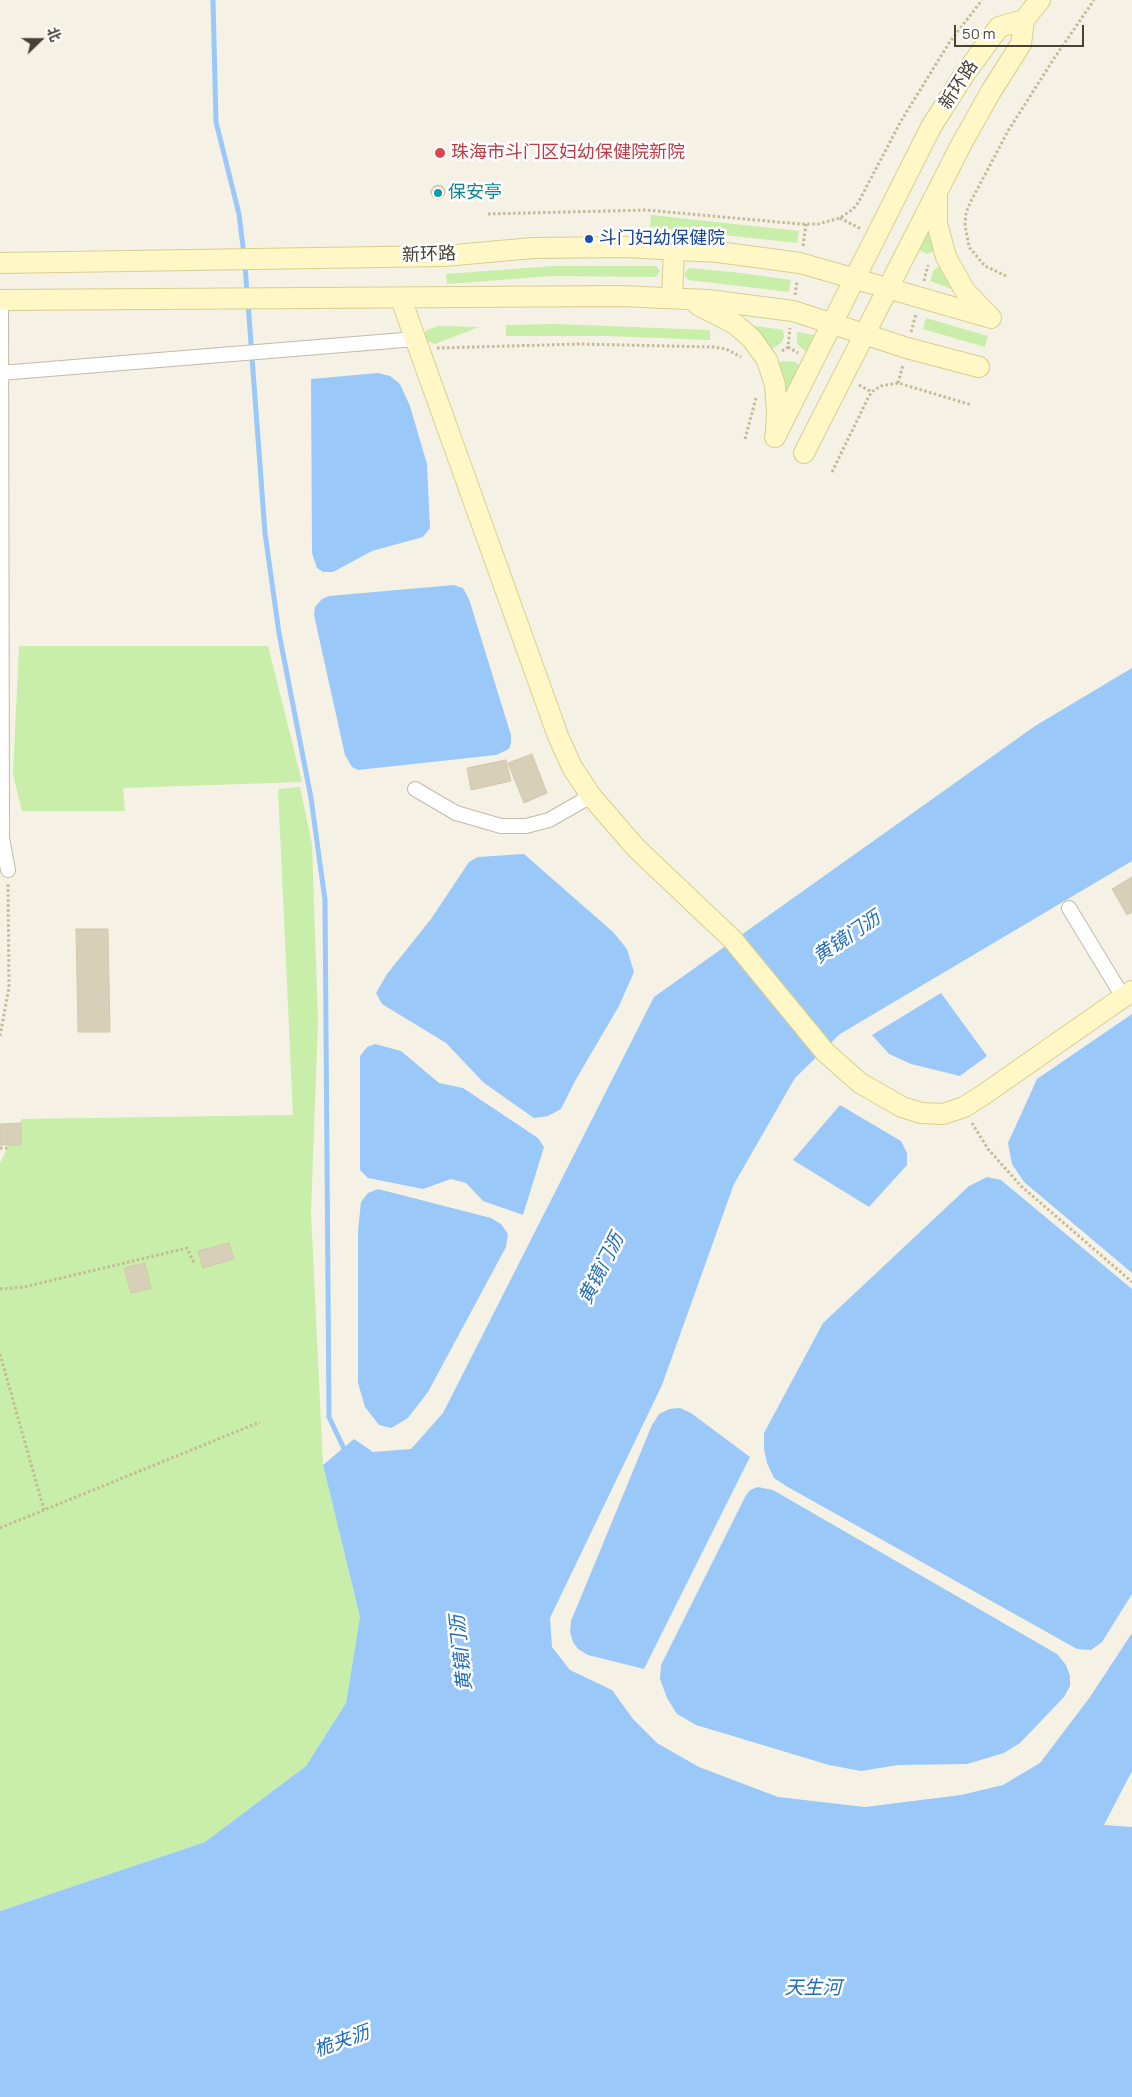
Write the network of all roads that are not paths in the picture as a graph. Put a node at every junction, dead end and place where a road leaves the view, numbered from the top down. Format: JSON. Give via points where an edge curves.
{"nodes":[{"id":1,"x":1040,"y":0,"type":"edge"},
{"id":2,"x":1024,"y":20,"type":"junction"},
{"id":3,"x":939,"y":188,"type":"junction"},
{"id":4,"x":674,"y":249,"type":"junction"},
{"id":5,"x":0,"y":263,"type":"edge"},
{"id":6,"x":854,"y":279,"type":"junction"},
{"id":7,"x":887,"y":288,"type":"junction"},
{"id":8,"x":401,"y":298,"type":"junction"},
{"id":9,"x":672,"y":298,"type":"junction"},
{"id":10,"x":1,"y":300,"type":"edge"},
{"id":11,"x":832,"y":323,"type":"junction"},
{"id":12,"x":864,"y":334,"type":"junction"},
{"id":13,"x":417,"y":344,"type":"junction"},
{"id":14,"x":978,"y":367,"type":"dead end"},
{"id":15,"x":1,"y":373,"type":"edge"},
{"id":16,"x":804,"y":453,"type":"dead end"},
{"id":17,"x":416,"y":789,"type":"dead end"},
{"id":18,"x":591,"y":796,"type":"junction"},
{"id":19,"x":8,"y":870,"type":"road end"},
{"id":20,"x":1069,"y":908,"type":"dead end"},
{"id":21,"x":1128,"y":994,"type":"edge"}],
"edges":[{"from":1,"to":2,"type":"street"},
{"from":2,"to":3,"type":"street","name":"新环路","via":[[1022,44],[990,93]]},
{"from":2,"to":6,"type":"street","name":"新环路","via":[[999,27],[964,75],[931,127]]},
{"from":3,"to":7,"type":"street","name":"新环路"},
{"from":3,"to":7,"type":"street","name":"新环路","via":[[937,223],[946,257],[965,291],[990,318]]},
{"from":4,"to":5,"type":"street","name":"新环路","via":[[543,248],[444,256]]},
{"from":4,"to":6,"type":"street","name":"新环路","via":[[800,263]]},
{"from":4,"to":9,"type":"street"},
{"from":6,"to":7,"type":"street","name":"新环路"},
{"from":6,"to":11,"type":"street","name":"新环路"},
{"from":7,"to":12,"type":"street","name":"新环路"},
{"from":8,"to":9,"type":"street"},
{"from":8,"to":10,"type":"street"},
{"from":8,"to":13,"type":"street"},
{"from":9,"to":11,"type":"street","via":[[793,310]]},
{"from":9,"to":11,"type":"street","name":"新环路","via":[[717,313],[752,339],[767,360],[775,385],[775,437]]},
{"from":10,"to":15,"type":"street"},
{"from":11,"to":12,"type":"street"},
{"from":12,"to":14,"type":"street"},
{"from":12,"to":16,"type":"street","name":"新环路"},
{"from":13,"to":15,"type":"street"},
{"from":13,"to":18,"type":"street","via":[[558,736],[572,767]]},
{"from":15,"to":19,"type":"street","via":[[2,838]]},
{"from":17,"to":18,"type":"street","via":[[456,814],[501,826],[526,826],[549,820]]},
{"from":18,"to":21,"type":"street","via":[[636,848],[733,940],[825,1052],[860,1083],[902,1107],[921,1113],[943,1114],[964,1107]]},
{"from":20,"to":21,"type":"street"}]}
